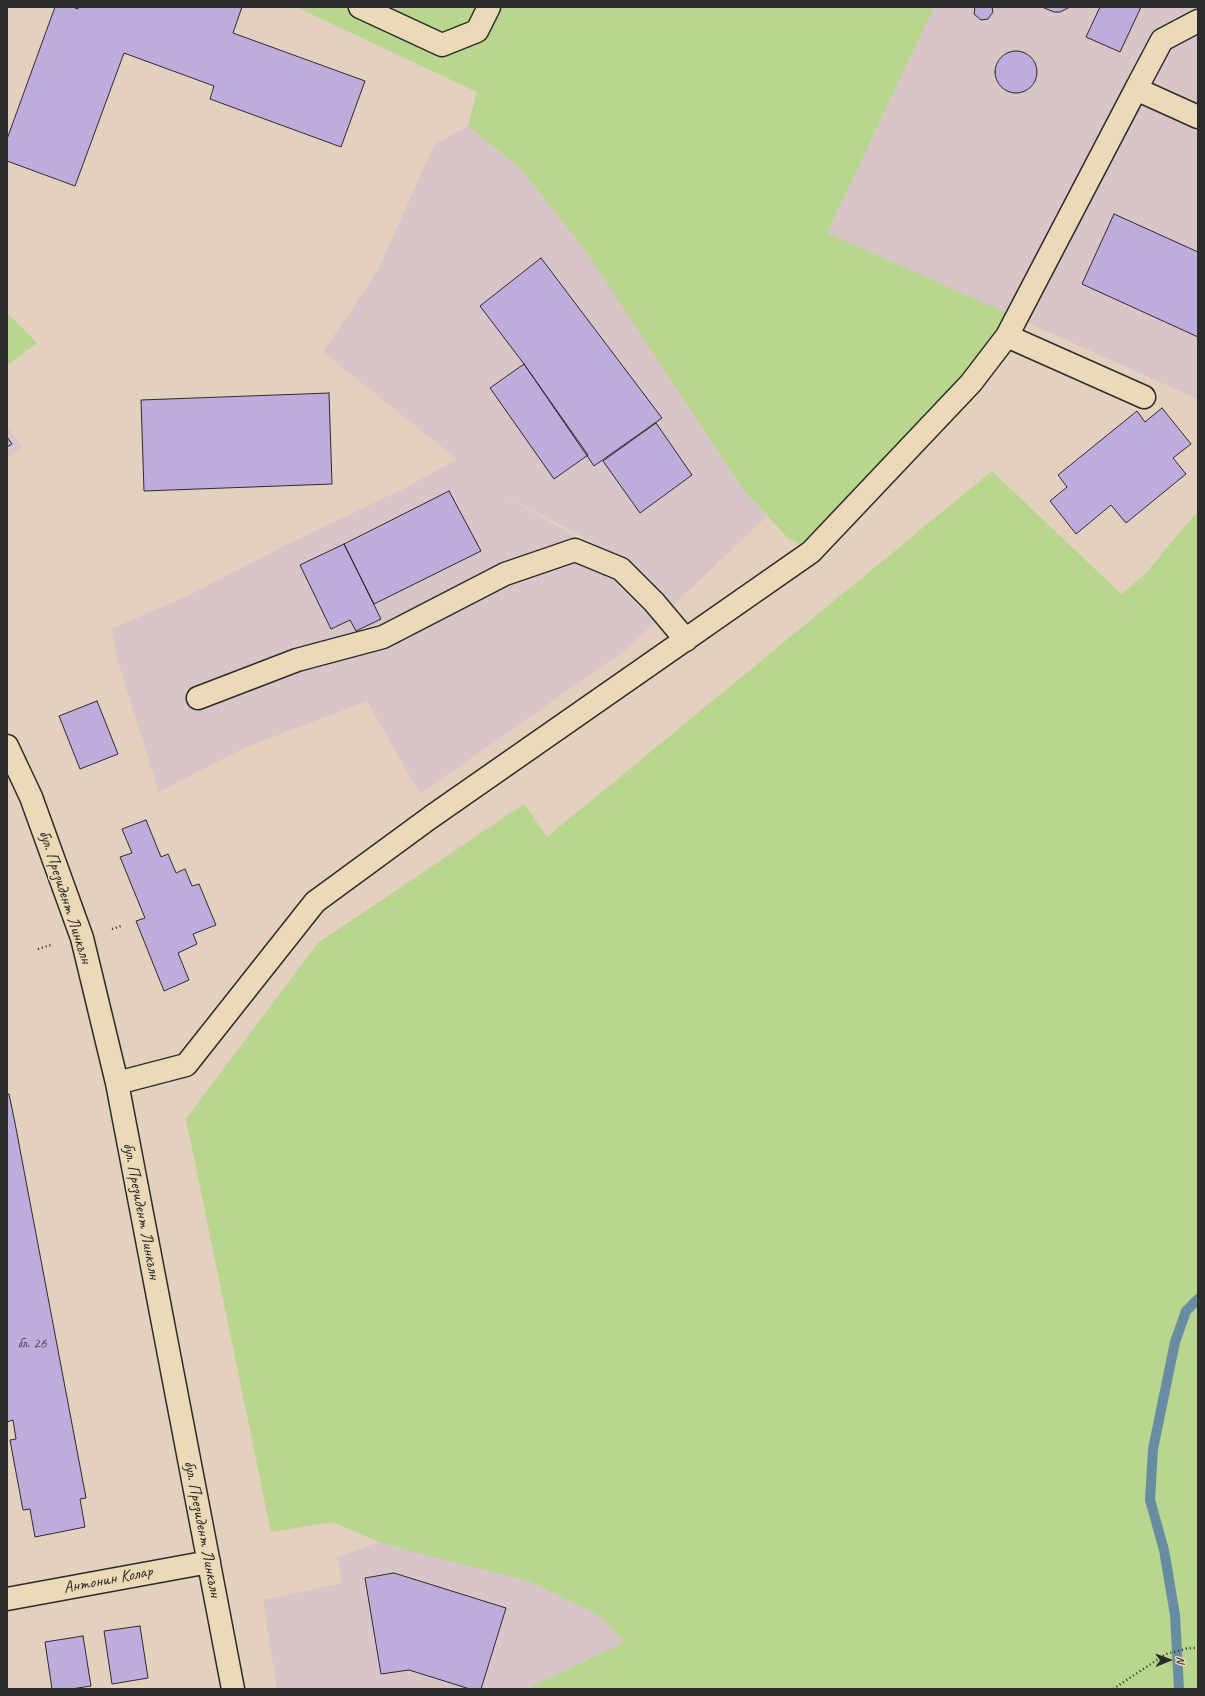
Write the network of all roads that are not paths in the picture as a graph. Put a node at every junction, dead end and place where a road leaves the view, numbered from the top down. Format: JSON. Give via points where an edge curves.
{"nodes":[{"id":1,"x":360,"y":7,"type":"edge"},
{"id":2,"x":489,"y":7,"type":"edge"},
{"id":3,"x":1198,"y":21,"type":"edge"},
{"id":4,"x":1136,"y":89,"type":"junction"},
{"id":5,"x":1198,"y":117,"type":"edge"},
{"id":6,"x":1007,"y":336,"type":"junction"},
{"id":7,"x":1144,"y":397,"type":"dead end"},
{"id":8,"x":686,"y":640,"type":"junction"},
{"id":9,"x":198,"y":698,"type":"dead end"},
{"id":10,"x":7,"y":746,"type":"edge"},
{"id":11,"x":116,"y":1083,"type":"junction"},
{"id":12,"x":209,"y":1562,"type":"junction"},
{"id":13,"x":7,"y":1599,"type":"edge"},
{"id":14,"x":233,"y":1689,"type":"edge"}],
"edges":[{"from":1,"to":2,"type":"street","via":[[442,45],[477,31]]},
{"from":3,"to":4,"type":"street","via":[[1162,40]]},
{"from":4,"to":5,"type":"street"},
{"from":4,"to":6,"type":"street"},
{"from":6,"to":7,"type":"street"},
{"from":6,"to":8,"type":"street","via":[[971,383],[811,552]]},
{"from":8,"to":9,"type":"street","via":[[654,602],[621,569],[575,550],[505,574],[383,637],[297,660]]},
{"from":8,"to":11,"type":"street","via":[[431,817],[315,902],[186,1065]]},
{"from":10,"to":11,"type":"street","name":"бул. Президент Линкълн","via":[[31,797],[82,938]]},
{"from":11,"to":12,"type":"street","name":"бул. Президент Линкълн"},
{"from":12,"to":13,"type":"street","name":"Антонин Колар"},
{"from":12,"to":14,"type":"street","name":"бул. Президент Линкълн"}]}
